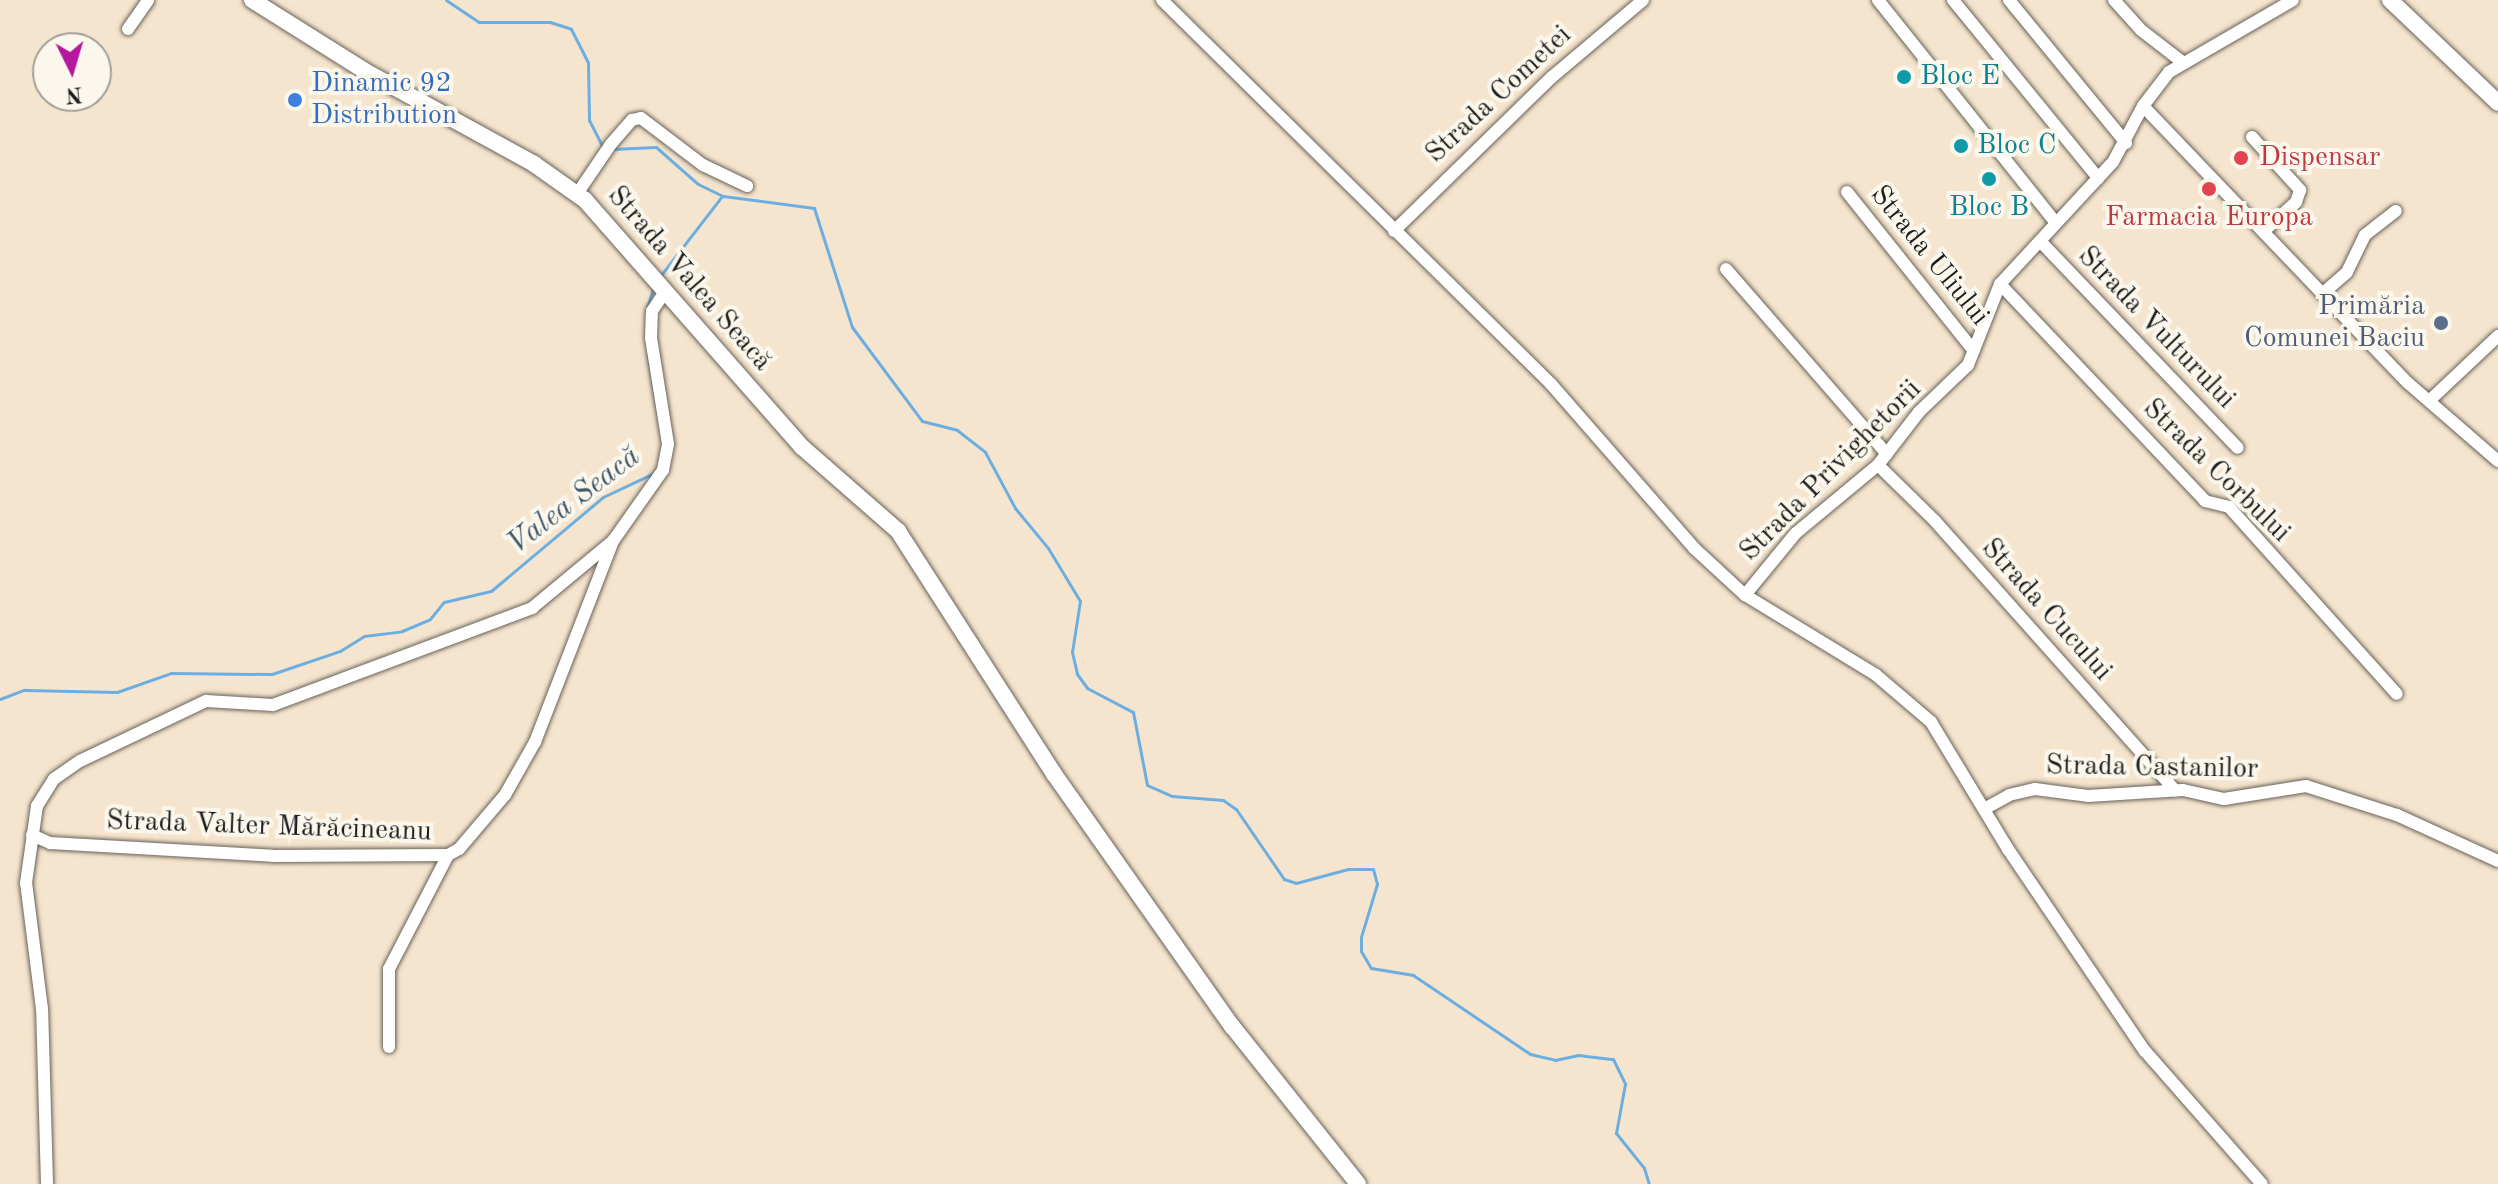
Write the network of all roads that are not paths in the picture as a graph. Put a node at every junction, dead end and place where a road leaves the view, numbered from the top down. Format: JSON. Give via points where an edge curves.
{"nodes":[{"id":1,"x":148,"y":0,"type":"edge"},
{"id":2,"x":252,"y":0,"type":"edge"},
{"id":3,"x":1162,"y":0,"type":"edge"},
{"id":4,"x":1643,"y":0,"type":"edge"},
{"id":5,"x":1878,"y":0,"type":"edge"},
{"id":6,"x":1953,"y":0,"type":"edge"},
{"id":7,"x":2009,"y":0,"type":"edge"},
{"id":8,"x":2114,"y":0,"type":"edge"},
{"id":9,"x":2293,"y":0,"type":"edge"},
{"id":10,"x":2390,"y":0,"type":"edge"},
{"id":11,"x":128,"y":29,"type":"dead end"},
{"id":12,"x":2181,"y":61,"type":"junction"},
{"id":13,"x":2498,"y":103,"type":"edge"},
{"id":14,"x":2143,"y":106,"type":"junction"},
{"id":15,"x":2252,"y":137,"type":"dead end"},
{"id":16,"x":2126,"y":143,"type":"junction"},
{"id":17,"x":2098,"y":178,"type":"junction"},
{"id":18,"x":747,"y":186,"type":"dead end"},
{"id":19,"x":1847,"y":192,"type":"dead end"},
{"id":20,"x":577,"y":194,"type":"junction"},
{"id":21,"x":2396,"y":211,"type":"dead end"},
{"id":22,"x":2055,"y":222,"type":"junction"},
{"id":23,"x":1394,"y":231,"type":"junction"},
{"id":24,"x":2264,"y":231,"type":"junction"},
{"id":25,"x":2040,"y":241,"type":"junction"},
{"id":26,"x":1726,"y":269,"type":"dead end"},
{"id":27,"x":2000,"y":284,"type":"junction"},
{"id":28,"x":665,"y":289,"type":"junction"},
{"id":29,"x":2322,"y":294,"type":"junction"},
{"id":30,"x":2498,"y":336,"type":"edge"},
{"id":31,"x":1974,"y":351,"type":"junction"},
{"id":32,"x":2429,"y":401,"type":"junction"},
{"id":33,"x":2238,"y":448,"type":"dead end"},
{"id":34,"x":1887,"y":454,"type":"junction"},
{"id":35,"x":2498,"y":461,"type":"edge"},
{"id":36,"x":1878,"y":465,"type":"junction"},
{"id":37,"x":613,"y":541,"type":"junction"},
{"id":38,"x":1745,"y":595,"type":"junction"},
{"id":39,"x":2397,"y":694,"type":"dead end"},
{"id":40,"x":2175,"y":790,"type":"junction"},
{"id":41,"x":1986,"y":808,"type":"junction"},
{"id":42,"x":32,"y":835,"type":"junction"},
{"id":43,"x":448,"y":855,"type":"junction"},
{"id":44,"x":2498,"y":861,"type":"edge"},
{"id":45,"x":389,"y":1047,"type":"dead end"},
{"id":46,"x":47,"y":1184,"type":"edge"},
{"id":47,"x":1358,"y":1184,"type":"edge"},
{"id":48,"x":2262,"y":1184,"type":"edge"}],
"edges":[{"from":1,"to":11,"type":"street"},
{"from":2,"to":20,"type":"main road","name":"Strada Valea Seacă"},
{"from":3,"to":23,"type":"street"},
{"from":4,"to":23,"type":"street","name":"Strada Cometei","via":[[1552,77]]},
{"from":5,"to":22,"type":"street"},
{"from":6,"to":17,"type":"street"},
{"from":7,"to":16,"type":"street"},
{"from":8,"to":12,"type":"street","via":[[2141,30]]},
{"from":9,"to":12,"type":"street","name":"Strada Privighetorii"},
{"from":10,"to":13,"type":"main road"},
{"from":12,"to":14,"type":"street","name":"Strada Privighetorii"},
{"from":14,"to":16,"type":"street","name":"Strada Privighetorii"},
{"from":14,"to":24,"type":"street"},
{"from":15,"to":24,"type":"street","via":[[2300,190],[2296,202]]},
{"from":16,"to":17,"type":"street","name":"Strada Privighetorii"},
{"from":17,"to":22,"type":"street","name":"Strada Privighetorii"},
{"from":18,"to":20,"type":"street","via":[[703,165],[646,119],[632,120]]},
{"from":19,"to":31,"type":"street","name":"Strada Uliului"},
{"from":20,"to":28,"type":"main road","name":"Strada Valea Seacă"},
{"from":21,"to":29,"type":"street","via":[[2365,235],[2347,272]]},
{"from":22,"to":25,"type":"street","name":"Strada Privighetorii"},
{"from":23,"to":38,"type":"street","via":[[1551,384],[1694,548]]},
{"from":24,"to":29,"type":"street"},
{"from":25,"to":27,"type":"street","name":"Strada Privighetorii"},
{"from":25,"to":33,"type":"street","name":"Strada Vulturului"},
{"from":26,"to":34,"type":"street"},
{"from":27,"to":31,"type":"street","name":"Strada Privighetorii"},
{"from":27,"to":39,"type":"street","name":"Strada Corbului","via":[[2205,501],[2229,507]]},
{"from":28,"to":37,"type":"street","name":"Strada Valter Mărăcineanu","via":[[652,311],[651,338],[668,456],[652,491]]},
{"from":28,"to":47,"type":"main road","name":"Strada Valea Seacă","via":[[802,447],[907,542],[973,649],[1232,1026]]},
{"from":29,"to":32,"type":"street"},
{"from":30,"to":32,"type":"street"},
{"from":31,"to":34,"type":"street","name":"Strada Privighetorii","via":[[1954,381],[1919,412]]},
{"from":32,"to":35,"type":"street"},
{"from":34,"to":36,"type":"street","name":"Strada Privighetorii"},
{"from":36,"to":38,"type":"street","name":"Strada Privighetorii","via":[[1796,533]]},
{"from":36,"to":40,"type":"street","name":"Strada Cucului","via":[[1935,521]]},
{"from":37,"to":42,"type":"street","via":[[532,608],[273,705],[206,701],[80,761],[48,788],[37,806]]},
{"from":37,"to":43,"type":"street","name":"Strada Valter Mărăcineanu","via":[[535,742],[505,795]]},
{"from":38,"to":41,"type":"street","via":[[1876,675],[1931,722]]},
{"from":40,"to":41,"type":"street","name":"Strada Castanilor","via":[[2088,796],[2035,789]]},
{"from":40,"to":44,"type":"street","name":"Strada Castanilor","via":[[2224,799],[2264,796],[2295,786],[2317,788],[2397,815]]},
{"from":41,"to":48,"type":"street","via":[[2145,1051]]},
{"from":42,"to":43,"type":"street","name":"Strada Valter Mărăcineanu","via":[[50,843],[152,850]]},
{"from":42,"to":46,"type":"street","via":[[26,883],[42,1009]]},
{"from":43,"to":45,"type":"street","via":[[389,969]]}]}
